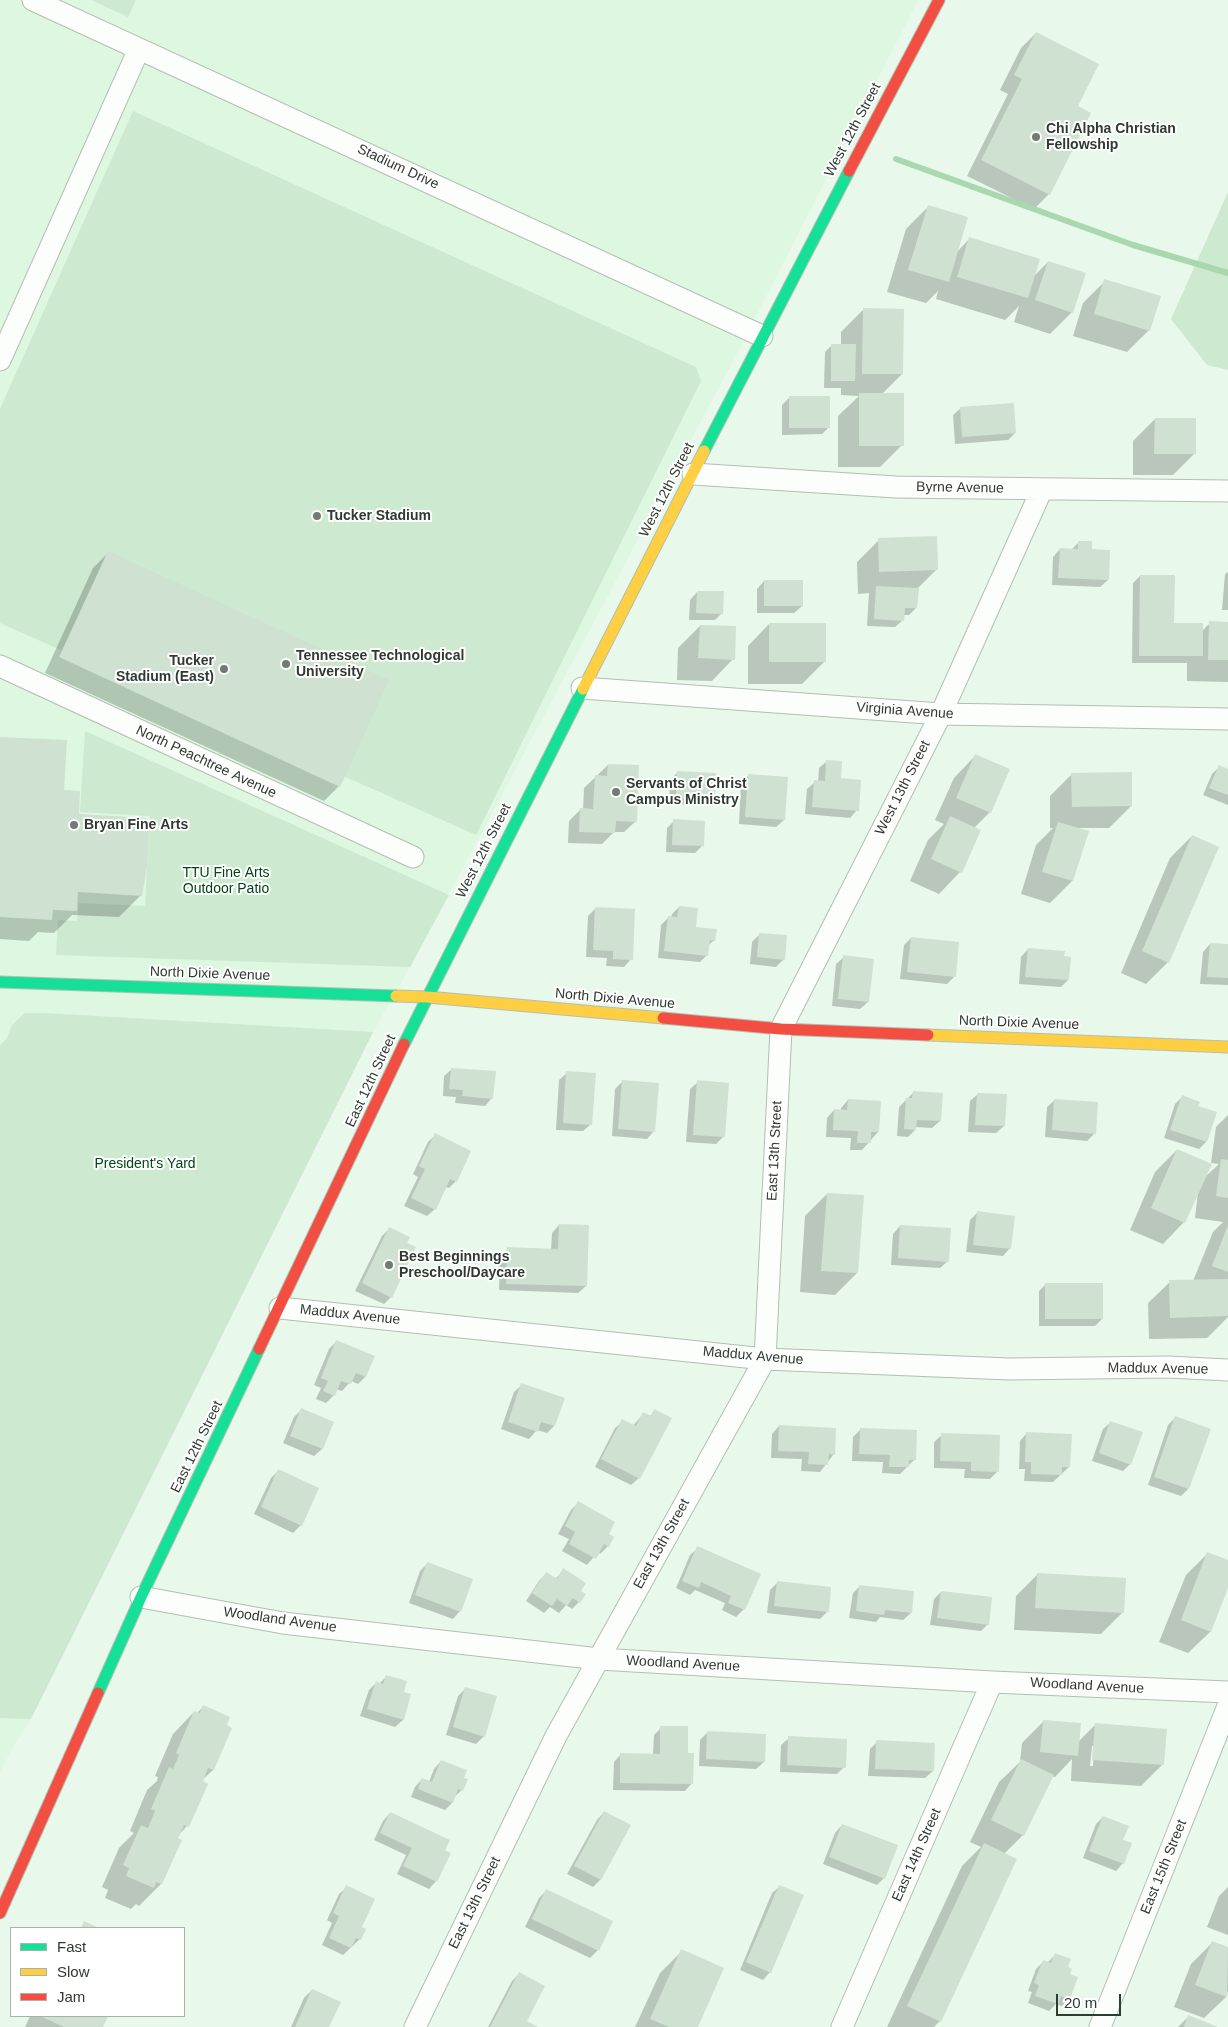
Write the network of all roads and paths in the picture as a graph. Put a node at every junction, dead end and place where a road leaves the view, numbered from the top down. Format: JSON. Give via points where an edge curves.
{"nodes":[{"id":1,"x":33,"y":0,"type":"edge"},
{"id":2,"x":939,"y":0,"type":"edge"},
{"id":3,"x":140,"y":49,"type":"junction"},
{"id":4,"x":762,"y":336,"type":"junction"},
{"id":5,"x":0,"y":360,"type":"edge"},
{"id":6,"x":692,"y":474,"type":"junction"},
{"id":7,"x":1042,"y":489,"type":"junction"},
{"id":8,"x":1228,"y":491,"type":"edge"},
{"id":9,"x":0,"y":666,"type":"edge"},
{"id":10,"x":582,"y":688,"type":"junction"},
{"id":11,"x":941,"y":714,"type":"junction"},
{"id":12,"x":1228,"y":719,"type":"edge"},
{"id":13,"x":413,"y":857,"type":"dead end"},
{"id":14,"x":0,"y":982,"type":"edge"},
{"id":15,"x":427,"y":997,"type":"junction"},
{"id":16,"x":781,"y":1028,"type":"junction"},
{"id":17,"x":1228,"y":1047,"type":"edge"},
{"id":18,"x":280,"y":1308,"type":"junction"},
{"id":19,"x":765,"y":1359,"type":"junction"},
{"id":20,"x":1228,"y":1370,"type":"edge"},
{"id":21,"x":141,"y":1597,"type":"junction"},
{"id":22,"x":599,"y":1659,"type":"junction"},
{"id":23,"x":992,"y":1682,"type":"junction"},
{"id":24,"x":1228,"y":1692,"type":"edge"},
{"id":25,"x":1228,"y":1706,"type":"edge"},
{"id":26,"x":0,"y":1913,"type":"edge"},
{"id":27,"x":415,"y":2027,"type":"edge"},
{"id":28,"x":842,"y":2027,"type":"edge"},
{"id":29,"x":1100,"y":2027,"type":"edge"}],
"edges":[{"from":1,"to":3,"type":"street","name":"Stadium Drive"},
{"from":2,"to":4,"type":"street","name":"West 12th Street"},
{"from":3,"to":4,"type":"street","name":"Stadium Drive"},
{"from":3,"to":5,"type":"street"},
{"from":4,"to":6,"type":"street","name":"West 12th Street"},
{"from":6,"to":7,"type":"street","name":"Byrne Avenue","via":[[896,487]]},
{"from":6,"to":10,"type":"street","name":"West 12th Street"},
{"from":7,"to":8,"type":"street","name":"Byrne Avenue"},
{"from":7,"to":11,"type":"street","name":"West 13th Street"},
{"from":9,"to":13,"type":"street","name":"North Peachtree Avenue"},
{"from":10,"to":11,"type":"street","name":"Virginia Avenue"},
{"from":10,"to":15,"type":"street","name":"West 12th Street"},
{"from":11,"to":12,"type":"street","name":"Virginia Avenue"},
{"from":11,"to":16,"type":"street","name":"West 13th Street"},
{"from":14,"to":15,"type":"street","name":"North Dixie Avenue"},
{"from":15,"to":16,"type":"street","name":"North Dixie Avenue"},
{"from":15,"to":18,"type":"street","name":"East 12th Street"},
{"from":16,"to":17,"type":"street","name":"North Dixie Avenue"},
{"from":16,"to":19,"type":"street","name":"East 13th Street"},
{"from":18,"to":19,"type":"street","name":"Maddux Avenue"},
{"from":18,"to":21,"type":"street","name":"East 12th Street"},
{"from":19,"to":20,"type":"street","name":"Maddux Avenue","via":[[1009,1369],[1168,1367]]},
{"from":19,"to":22,"type":"street","name":"East 13th Street"},
{"from":21,"to":22,"type":"street","name":"Woodland Avenue","via":[[283,1623]]},
{"from":21,"to":26,"type":"street","name":"East 12th Street"},
{"from":22,"to":23,"type":"street","name":"Woodland Avenue"},
{"from":22,"to":27,"type":"street","name":"East 13th Street","via":[[556,1736]]},
{"from":23,"to":24,"type":"street","name":"Woodland Avenue"},
{"from":23,"to":28,"type":"street","name":"East 14th Street"},
{"from":25,"to":29,"type":"street","name":"East 15th Street"}]}
